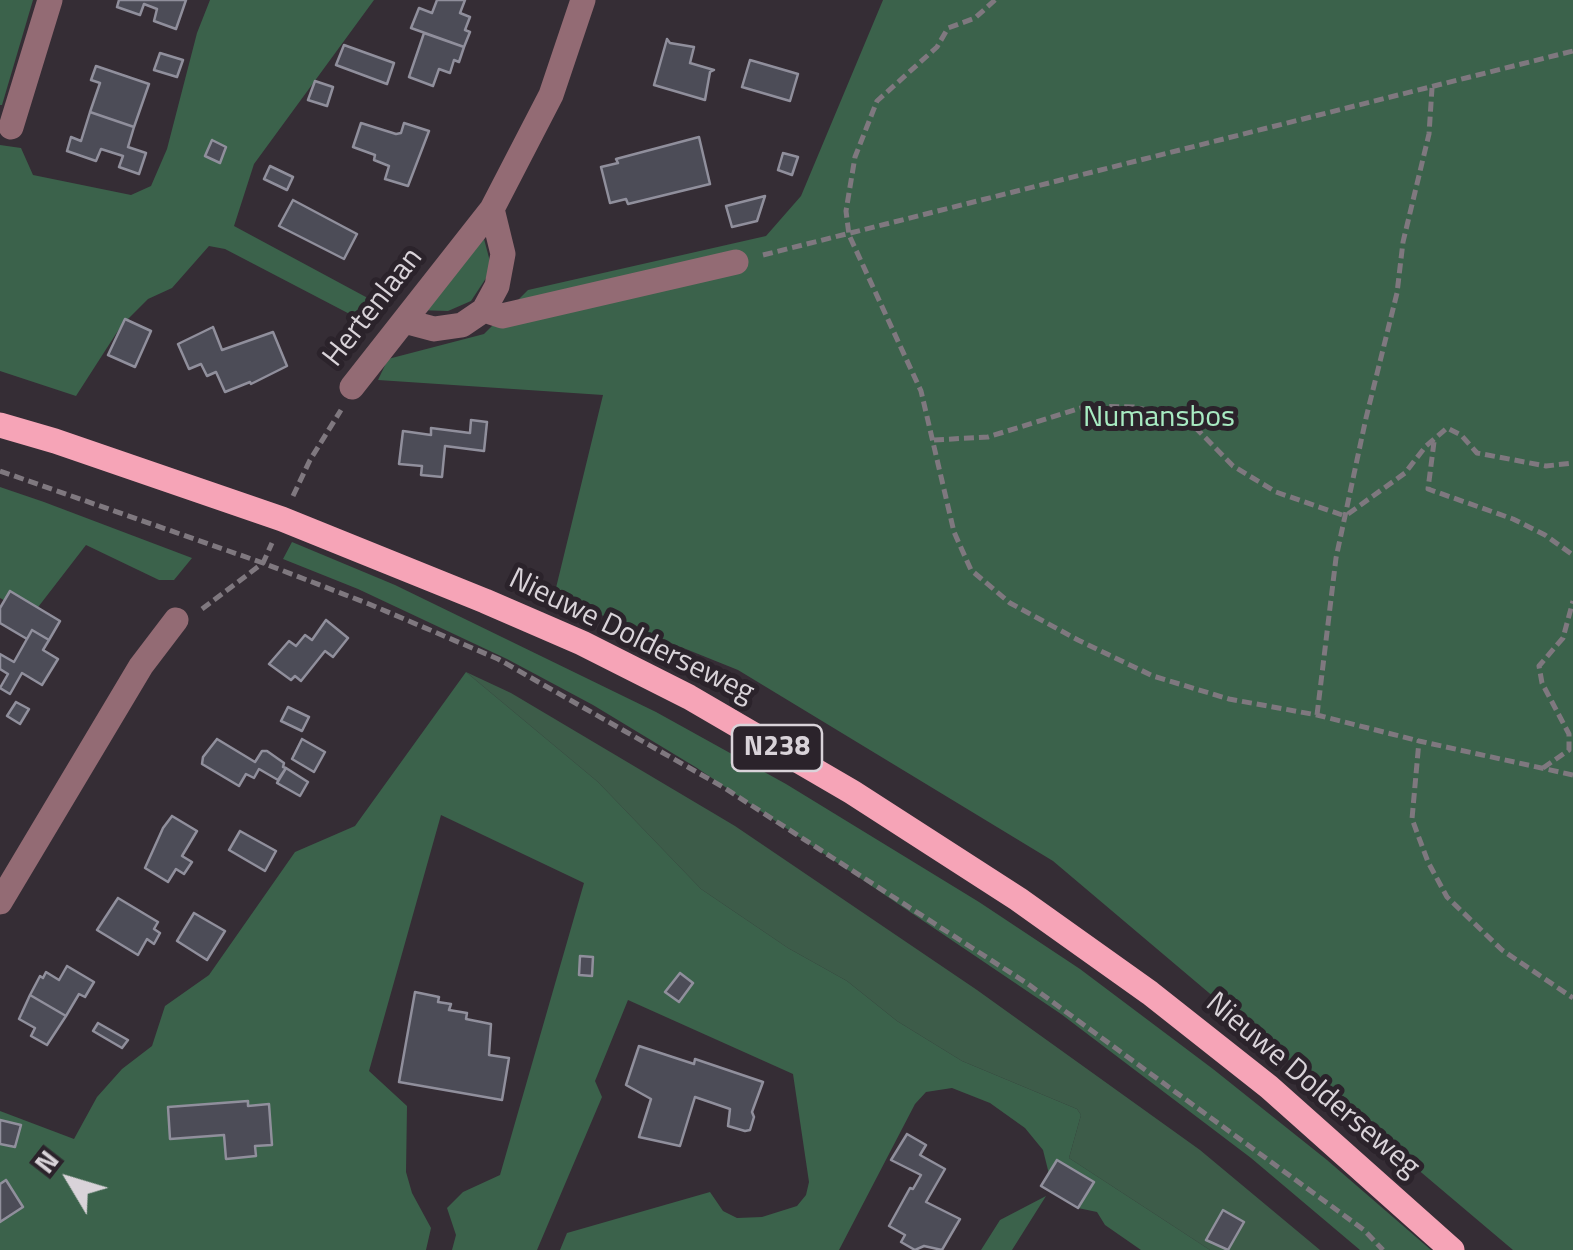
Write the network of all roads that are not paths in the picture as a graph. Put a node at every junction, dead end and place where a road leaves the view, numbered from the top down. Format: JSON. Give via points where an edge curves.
{"nodes":[{"id":1,"x":50,"y":0,"type":"edge"},
{"id":2,"x":583,"y":0,"type":"edge"},
{"id":3,"x":11,"y":127,"type":"dead end"},
{"id":4,"x":492,"y":209,"type":"junction"},
{"id":5,"x":736,"y":262,"type":"road end"},
{"id":6,"x":484,"y":310,"type":"junction"},
{"id":7,"x":404,"y":321,"type":"junction"},
{"id":8,"x":352,"y":387,"type":"road end"},
{"id":9,"x":0,"y":425,"type":"edge"},
{"id":10,"x":176,"y":620,"type":"road end"},
{"id":11,"x":0,"y":902,"type":"edge"},
{"id":12,"x":1452,"y":1250,"type":"edge"}],
"edges":[{"from":1,"to":3,"type":"street"},
{"from":2,"to":4,"type":"street","name":"Hertenlaan","via":[[551,95]]},
{"from":4,"to":6,"type":"street","via":[[503,254],[498,286]]},
{"from":4,"to":7,"type":"street","name":"Hertenlaan"},
{"from":5,"to":6,"type":"street","via":[[502,316]]},
{"from":6,"to":7,"type":"street","via":[[462,324],[434,329]]},
{"from":7,"to":8,"type":"street","name":"Hertenlaan"},
{"from":9,"to":12,"type":"main road","name":"Nieuwe Dolderseweg","number":"N238","via":[[282,519],[582,643],[689,696],[852,792],[1150,993],[1269,1087]]},
{"from":10,"to":11,"type":"street","via":[[140,666]]}]}
